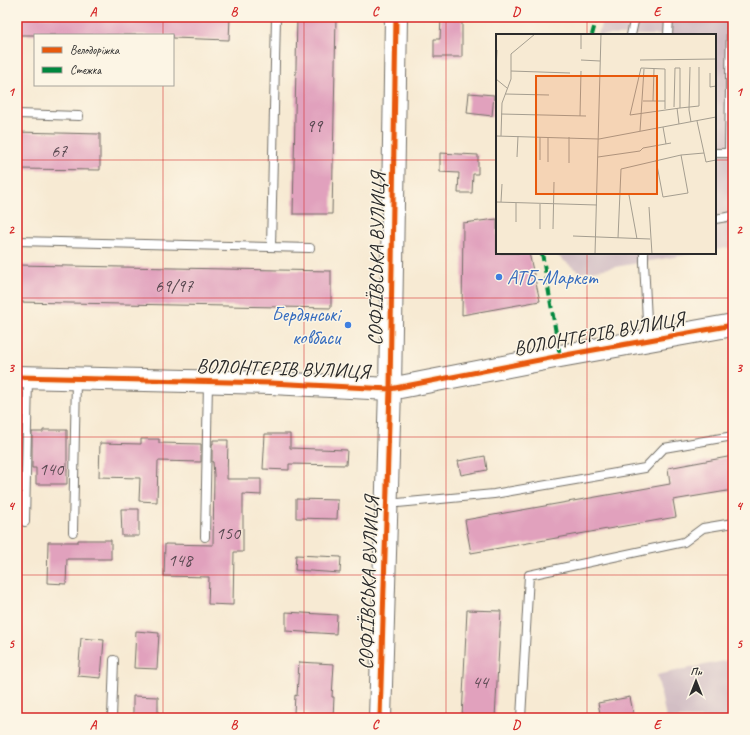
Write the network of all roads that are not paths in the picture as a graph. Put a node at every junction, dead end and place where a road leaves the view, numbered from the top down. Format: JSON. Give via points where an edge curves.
{"nodes":[{"id":1,"x":276,"y":17,"type":"edge"},
{"id":2,"x":396,"y":17,"type":"edge"},
{"id":3,"x":635,"y":17,"type":"edge"},
{"id":4,"x":669,"y":17,"type":"edge"},
{"id":5,"x":731,"y":17,"type":"edge"},
{"id":6,"x":631,"y":34,"type":"edge"},
{"id":7,"x":668,"y":34,"type":"edge"},
{"id":8,"x":17,"y":114,"type":"edge"},
{"id":9,"x":79,"y":116,"type":"dead end"},
{"id":10,"x":716,"y":153,"type":"edge"},
{"id":11,"x":731,"y":153,"type":"edge"},
{"id":12,"x":733,"y":216,"type":"edge"},
{"id":13,"x":716,"y":219,"type":"edge"},
{"id":14,"x":17,"y":241,"type":"edge"},
{"id":15,"x":271,"y":247,"type":"junction"},
{"id":16,"x":310,"y":248,"type":"dead end"},
{"id":17,"x":644,"y":254,"type":"edge"},
{"id":18,"x":733,"y":325,"type":"edge"},
{"id":19,"x":648,"y":340,"type":"junction"},
{"id":20,"x":22,"y":377,"type":"edge"},
{"id":21,"x":76,"y":379,"type":"junction"},
{"id":22,"x":208,"y":381,"type":"junction"},
{"id":23,"x":390,"y":389,"type":"junction"},
{"id":24,"x":733,"y":436,"type":"edge"},
{"id":25,"x":386,"y":504,"type":"junction"},
{"id":26,"x":24,"y":522,"type":"dead end"},
{"id":27,"x":733,"y":523,"type":"edge"},
{"id":28,"x":73,"y":532,"type":"dead end"},
{"id":29,"x":205,"y":537,"type":"dead end"},
{"id":30,"x":114,"y":660,"type":"dead end"},
{"id":31,"x":112,"y":718,"type":"edge"},
{"id":32,"x":380,"y":718,"type":"edge"},
{"id":33,"x":522,"y":718,"type":"edge"}],
"edges":[{"from":1,"to":15,"type":"lane"},
{"from":2,"to":23,"type":"street","name":"СОФІЇВСЬКА ВУЛИЦЯ"},
{"from":3,"to":6,"type":"lane"},
{"from":4,"to":7,"type":"lane"},
{"from":5,"to":11,"type":"lane"},
{"from":8,"to":9,"type":"lane"},
{"from":10,"to":11,"type":"lane"},
{"from":12,"to":13,"type":"lane"},
{"from":14,"to":15,"type":"lane"},
{"from":15,"to":16,"type":"lane"},
{"from":17,"to":19,"type":"lane"},
{"from":18,"to":19,"type":"street","name":"ВОЛОНТЕРІВ ВУЛИЦЯ"},
{"from":19,"to":23,"type":"street","name":"ВОЛОНТЕРІВ ВУЛИЦЯ"},
{"from":20,"to":21,"type":"street","name":"ВОЛОНТЕРІВ ВУЛИЦЯ"},
{"from":20,"to":26,"type":"lane"},
{"from":21,"to":22,"type":"street","name":"ВОЛОНТЕРІВ ВУЛИЦЯ"},
{"from":21,"to":28,"type":"lane"},
{"from":22,"to":23,"type":"street","name":"ВОЛОНТЕРІВ ВУЛИЦЯ"},
{"from":22,"to":29,"type":"lane"},
{"from":23,"to":25,"type":"street","name":"СОФІЇВСЬКА ВУЛИЦЯ"},
{"from":24,"to":25,"type":"lane","via":[[664,448],[645,468],[494,494]]},
{"from":25,"to":32,"type":"street","name":"СОФІЇВСЬКА ВУЛИЦЯ"},
{"from":27,"to":33,"type":"lane","via":[[703,528],[684,542],[529,575]]},
{"from":30,"to":31,"type":"lane"}]}
